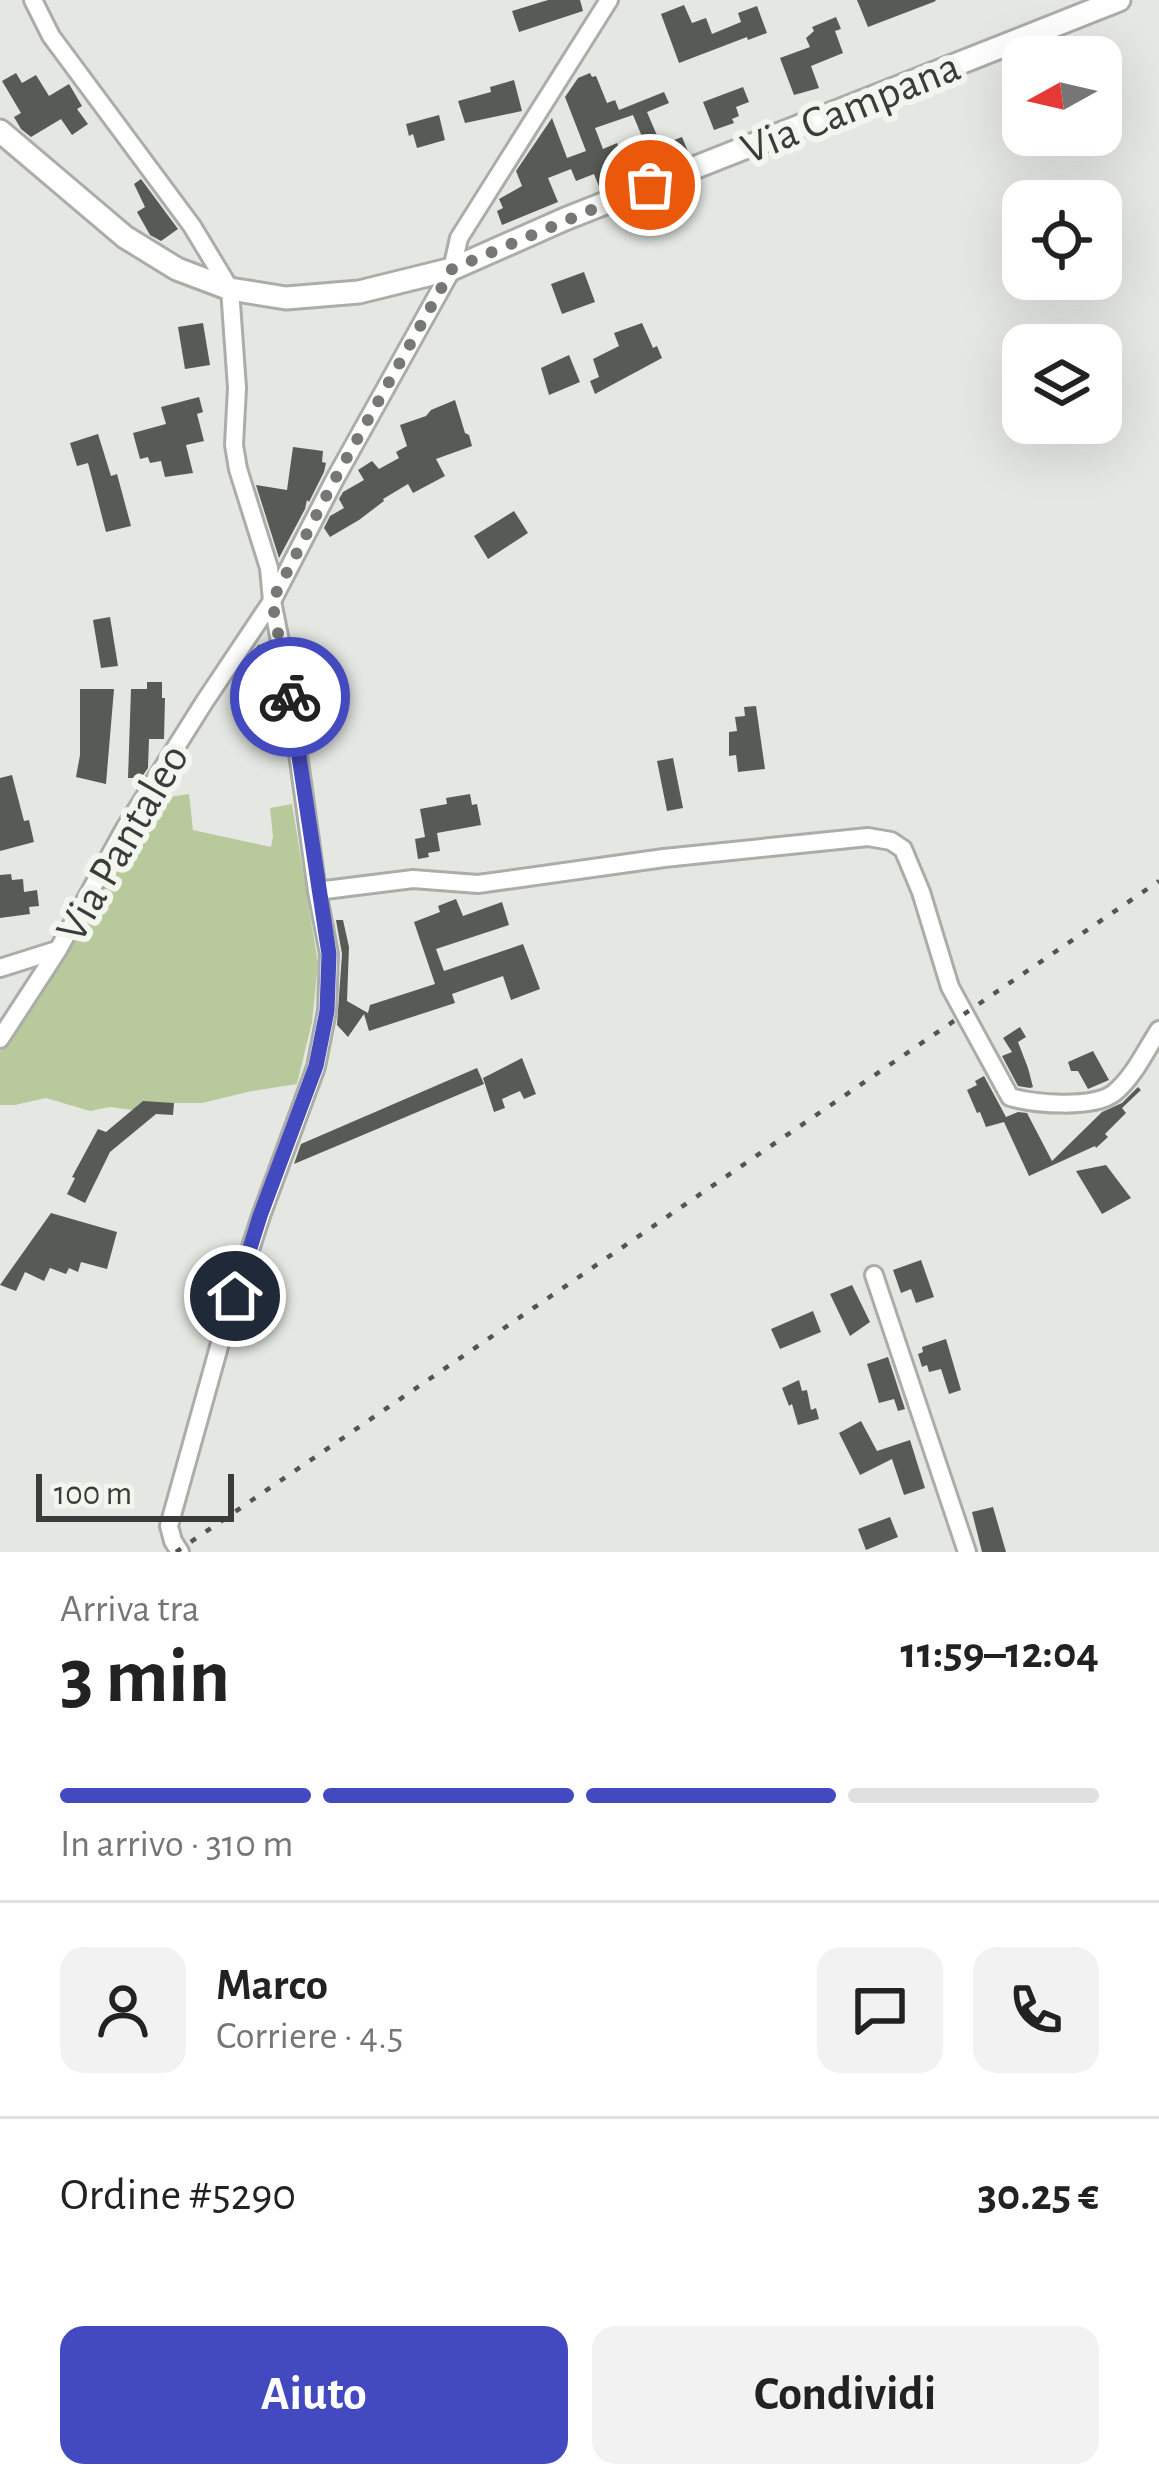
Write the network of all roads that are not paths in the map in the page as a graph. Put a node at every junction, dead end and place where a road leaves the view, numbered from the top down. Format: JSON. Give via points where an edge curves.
{"nodes":[{"id":1,"x":34,"y":0,"type":"edge"},
{"id":2,"x":610,"y":0,"type":"edge"},
{"id":3,"x":1119,"y":0,"type":"edge"},
{"id":4,"x":0,"y":131,"type":"edge"},
{"id":5,"x":452,"y":269,"type":"junction"},
{"id":6,"x":230,"y":289,"type":"junction"},
{"id":7,"x":272,"y":601,"type":"junction"},
{"id":8,"x":317,"y":890,"type":"junction"},
{"id":9,"x":58,"y":950,"type":"junction"},
{"id":10,"x":0,"y":968,"type":"edge"},
{"id":11,"x":1159,"y":1030,"type":"edge"},
{"id":12,"x":0,"y":1039,"type":"edge"},
{"id":13,"x":874,"y":1275,"type":"dead end"},
{"id":14,"x":180,"y":1552,"type":"edge"},
{"id":15,"x":967,"y":1552,"type":"edge"}],
"edges":[{"from":1,"to":6,"type":"street"},
{"from":2,"to":5,"type":"street","name":"Via Pantaleo","via":[[458,238]]},
{"from":3,"to":5,"type":"main road","name":"Via Campana"},
{"from":4,"to":6,"type":"main road","name":"Via Campana","via":[[125,237]]},
{"from":5,"to":6,"type":"main road","name":"Via Campana","via":[[359,292],[286,298]]},
{"from":5,"to":7,"type":"street","name":"Via Pantaleo"},
{"from":6,"to":7,"type":"street","via":[[234,445]]},
{"from":7,"to":8,"type":"street"},
{"from":7,"to":9,"type":"street","name":"Via Pantaleo","via":[[125,828]]},
{"from":8,"to":11,"type":"street","via":[[413,879],[478,884],[868,837],[904,849],[950,987],[1010,1097],[1100,1100],[1115,1092]]},
{"from":8,"to":14,"type":"street","via":[[329,954],[316,1066],[222,1336],[169,1526]]},
{"from":9,"to":10,"type":"street"},
{"from":9,"to":12,"type":"street","name":"Via Pantaleo"},
{"from":13,"to":15,"type":"street"}]}
